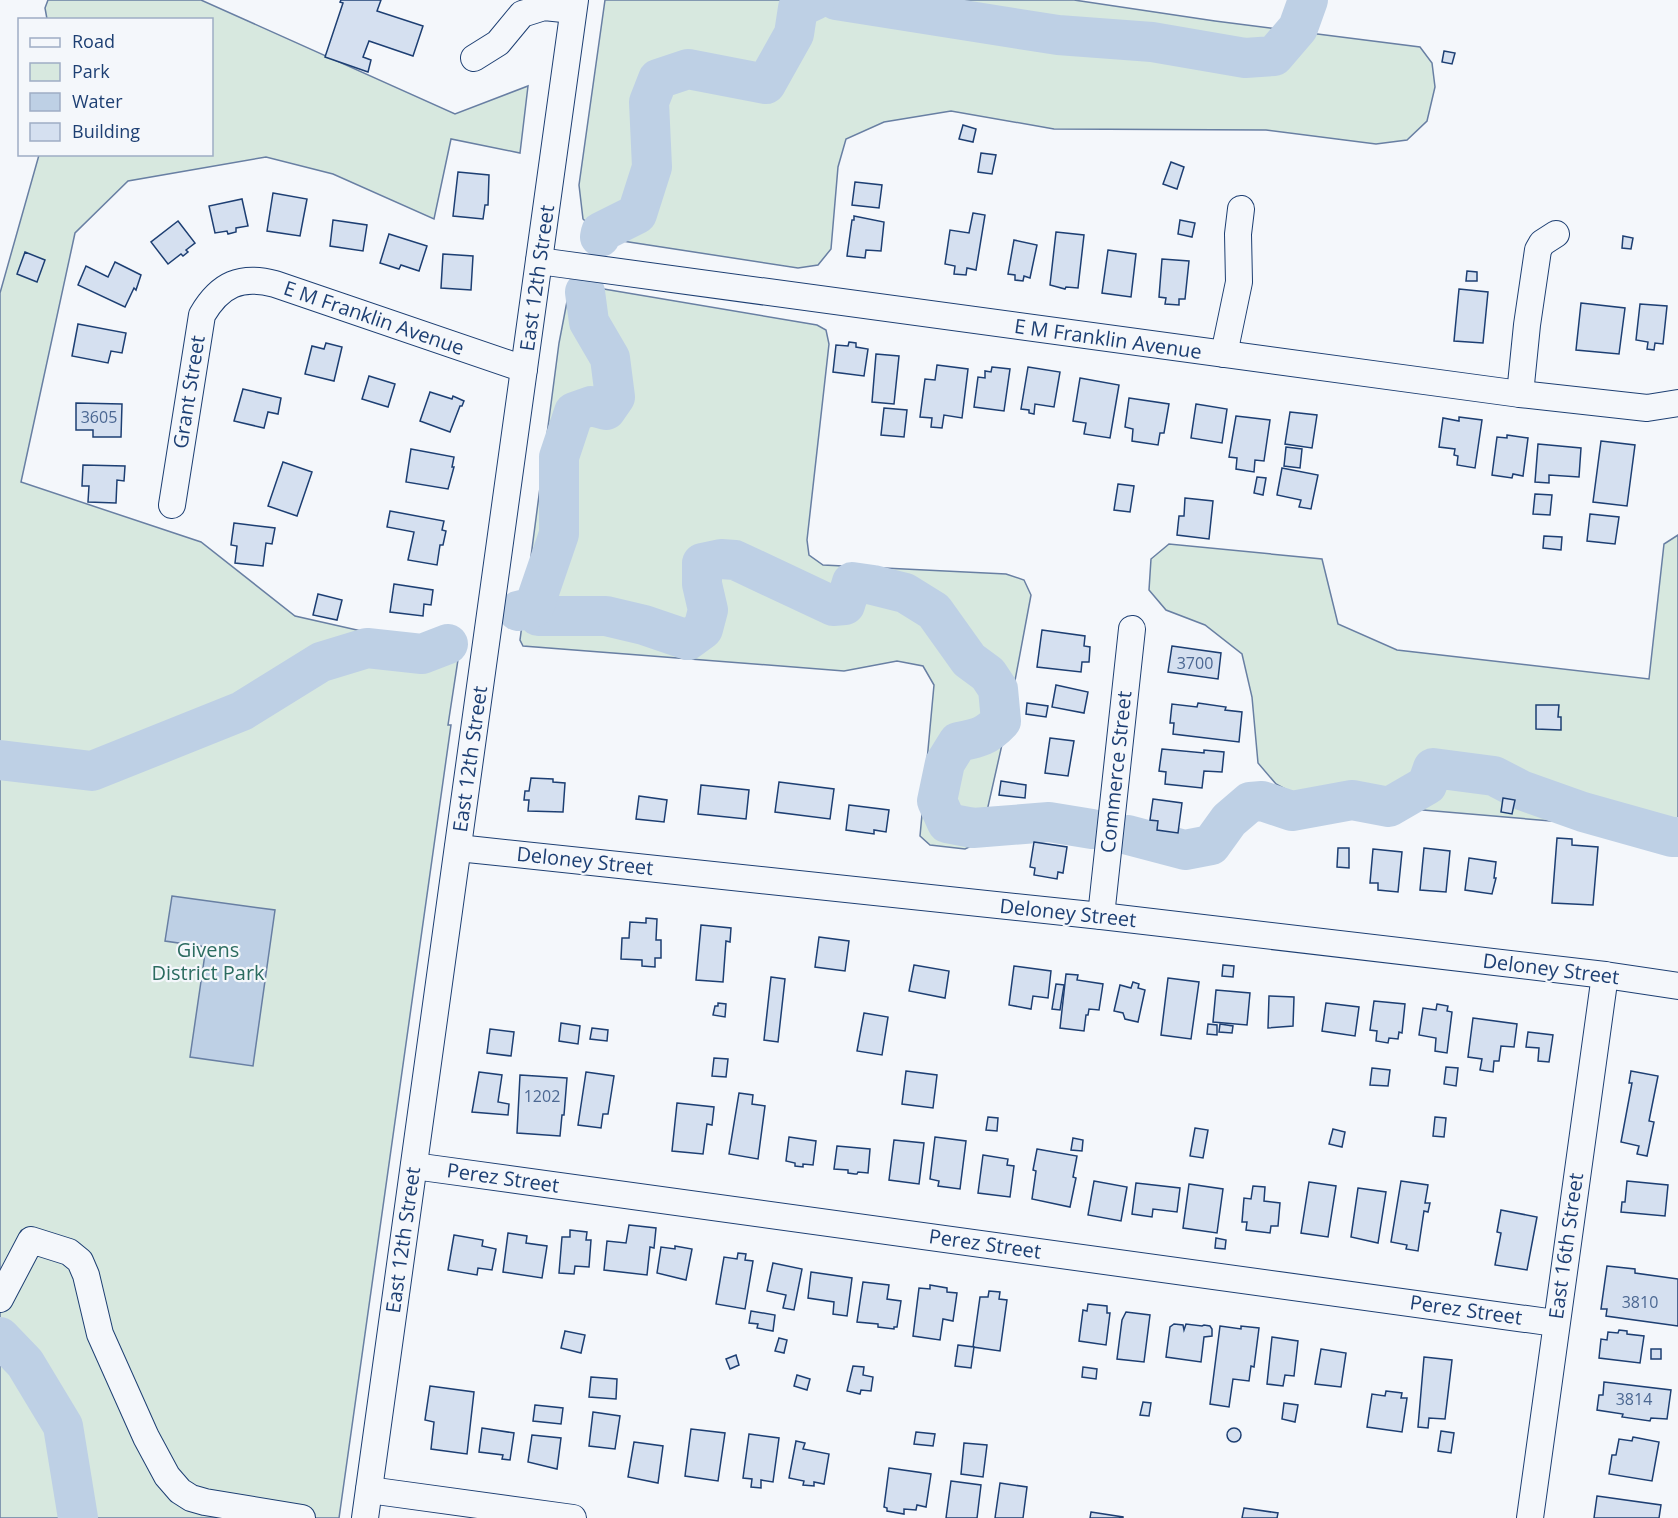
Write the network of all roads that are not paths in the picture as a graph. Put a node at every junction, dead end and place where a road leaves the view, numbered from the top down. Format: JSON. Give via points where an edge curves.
{"nodes":[{"id":1,"x":574,"y":5,"type":"edge"},
{"id":2,"x":474,"y":58,"type":"dead end"},
{"id":3,"x":1241,"y":209,"type":"dead end"},
{"id":4,"x":1556,"y":234,"type":"dead end"},
{"id":5,"x":539,"y":261,"type":"junction"},
{"id":6,"x":224,"y":288,"type":"joint"},
{"id":7,"x":1224,"y":354,"type":"junction"},
{"id":8,"x":524,"y":369,"type":"junction"},
{"id":9,"x":1520,"y":394,"type":"junction"},
{"id":10,"x":1678,"y":403,"type":"edge"},
{"id":11,"x":172,"y":505,"type":"dead end"},
{"id":12,"x":1132,"y":628,"type":"dead end"},
{"id":13,"x":458,"y":848,"type":"junction"},
{"id":14,"x":1101,"y":916,"type":"junction"},
{"id":15,"x":1605,"y":975,"type":"junction"},
{"id":16,"x":1678,"y":986,"type":"edge"},
{"id":17,"x":414,"y":1166,"type":"junction"},
{"id":18,"x":0,"y":1299,"type":"edge"},
{"id":19,"x":1556,"y":1323,"type":"junction"},
{"id":20,"x":369,"y":1490,"type":"junction"},
{"id":21,"x":302,"y":1518,"type":"edge"},
{"id":22,"x":365,"y":1518,"type":"edge"},
{"id":23,"x":573,"y":1518,"type":"edge"},
{"id":24,"x":1530,"y":1518,"type":"edge"}],
"edges":[{"from":1,"to":2,"type":"street","via":[[522,14],[498,43]]},
{"from":1,"to":5,"type":"street","name":"East 12th Street"},
{"from":3,"to":7,"type":"street","via":[[1239,282]]},
{"from":4,"to":9,"type":"street","via":[[1538,250]]},
{"from":5,"to":7,"type":"street","name":"E M Franklin Avenue"},
{"from":5,"to":8,"type":"street","name":"East 12th Street"},
{"from":6,"to":8,"type":"street","name":"E M Franklin Avenue","via":[[248,280],[267,282]]},
{"from":6,"to":11,"type":"street","name":"Grant Street","via":[[202,315]]},
{"from":7,"to":9,"type":"street","name":"E M Franklin Avenue"},
{"from":8,"to":13,"type":"street","name":"East 12th Street"},
{"from":9,"to":10,"type":"street","name":"E M Franklin Avenue","via":[[1647,408]]},
{"from":12,"to":14,"type":"street","name":"Commerce Street"},
{"from":13,"to":14,"type":"street","name":"Deloney Street"},
{"from":13,"to":17,"type":"street","name":"East 12th Street"},
{"from":14,"to":15,"type":"street","name":"Deloney Street"},
{"from":15,"to":16,"type":"street","name":"Deloney Street"},
{"from":15,"to":19,"type":"street","name":"East 16th Street"},
{"from":17,"to":19,"type":"street","name":"Perez Street"},
{"from":17,"to":20,"type":"street","name":"East 12th Street"},
{"from":18,"to":21,"type":"street","via":[[31,1240],[69,1252],[80,1261],[86,1275],[100,1334],[137,1418],[167,1476],[180,1491],[205,1502]]},
{"from":19,"to":24,"type":"street","name":"East 16th Street"},
{"from":20,"to":22,"type":"street","name":"East 12th Street"},
{"from":20,"to":23,"type":"street"}]}
